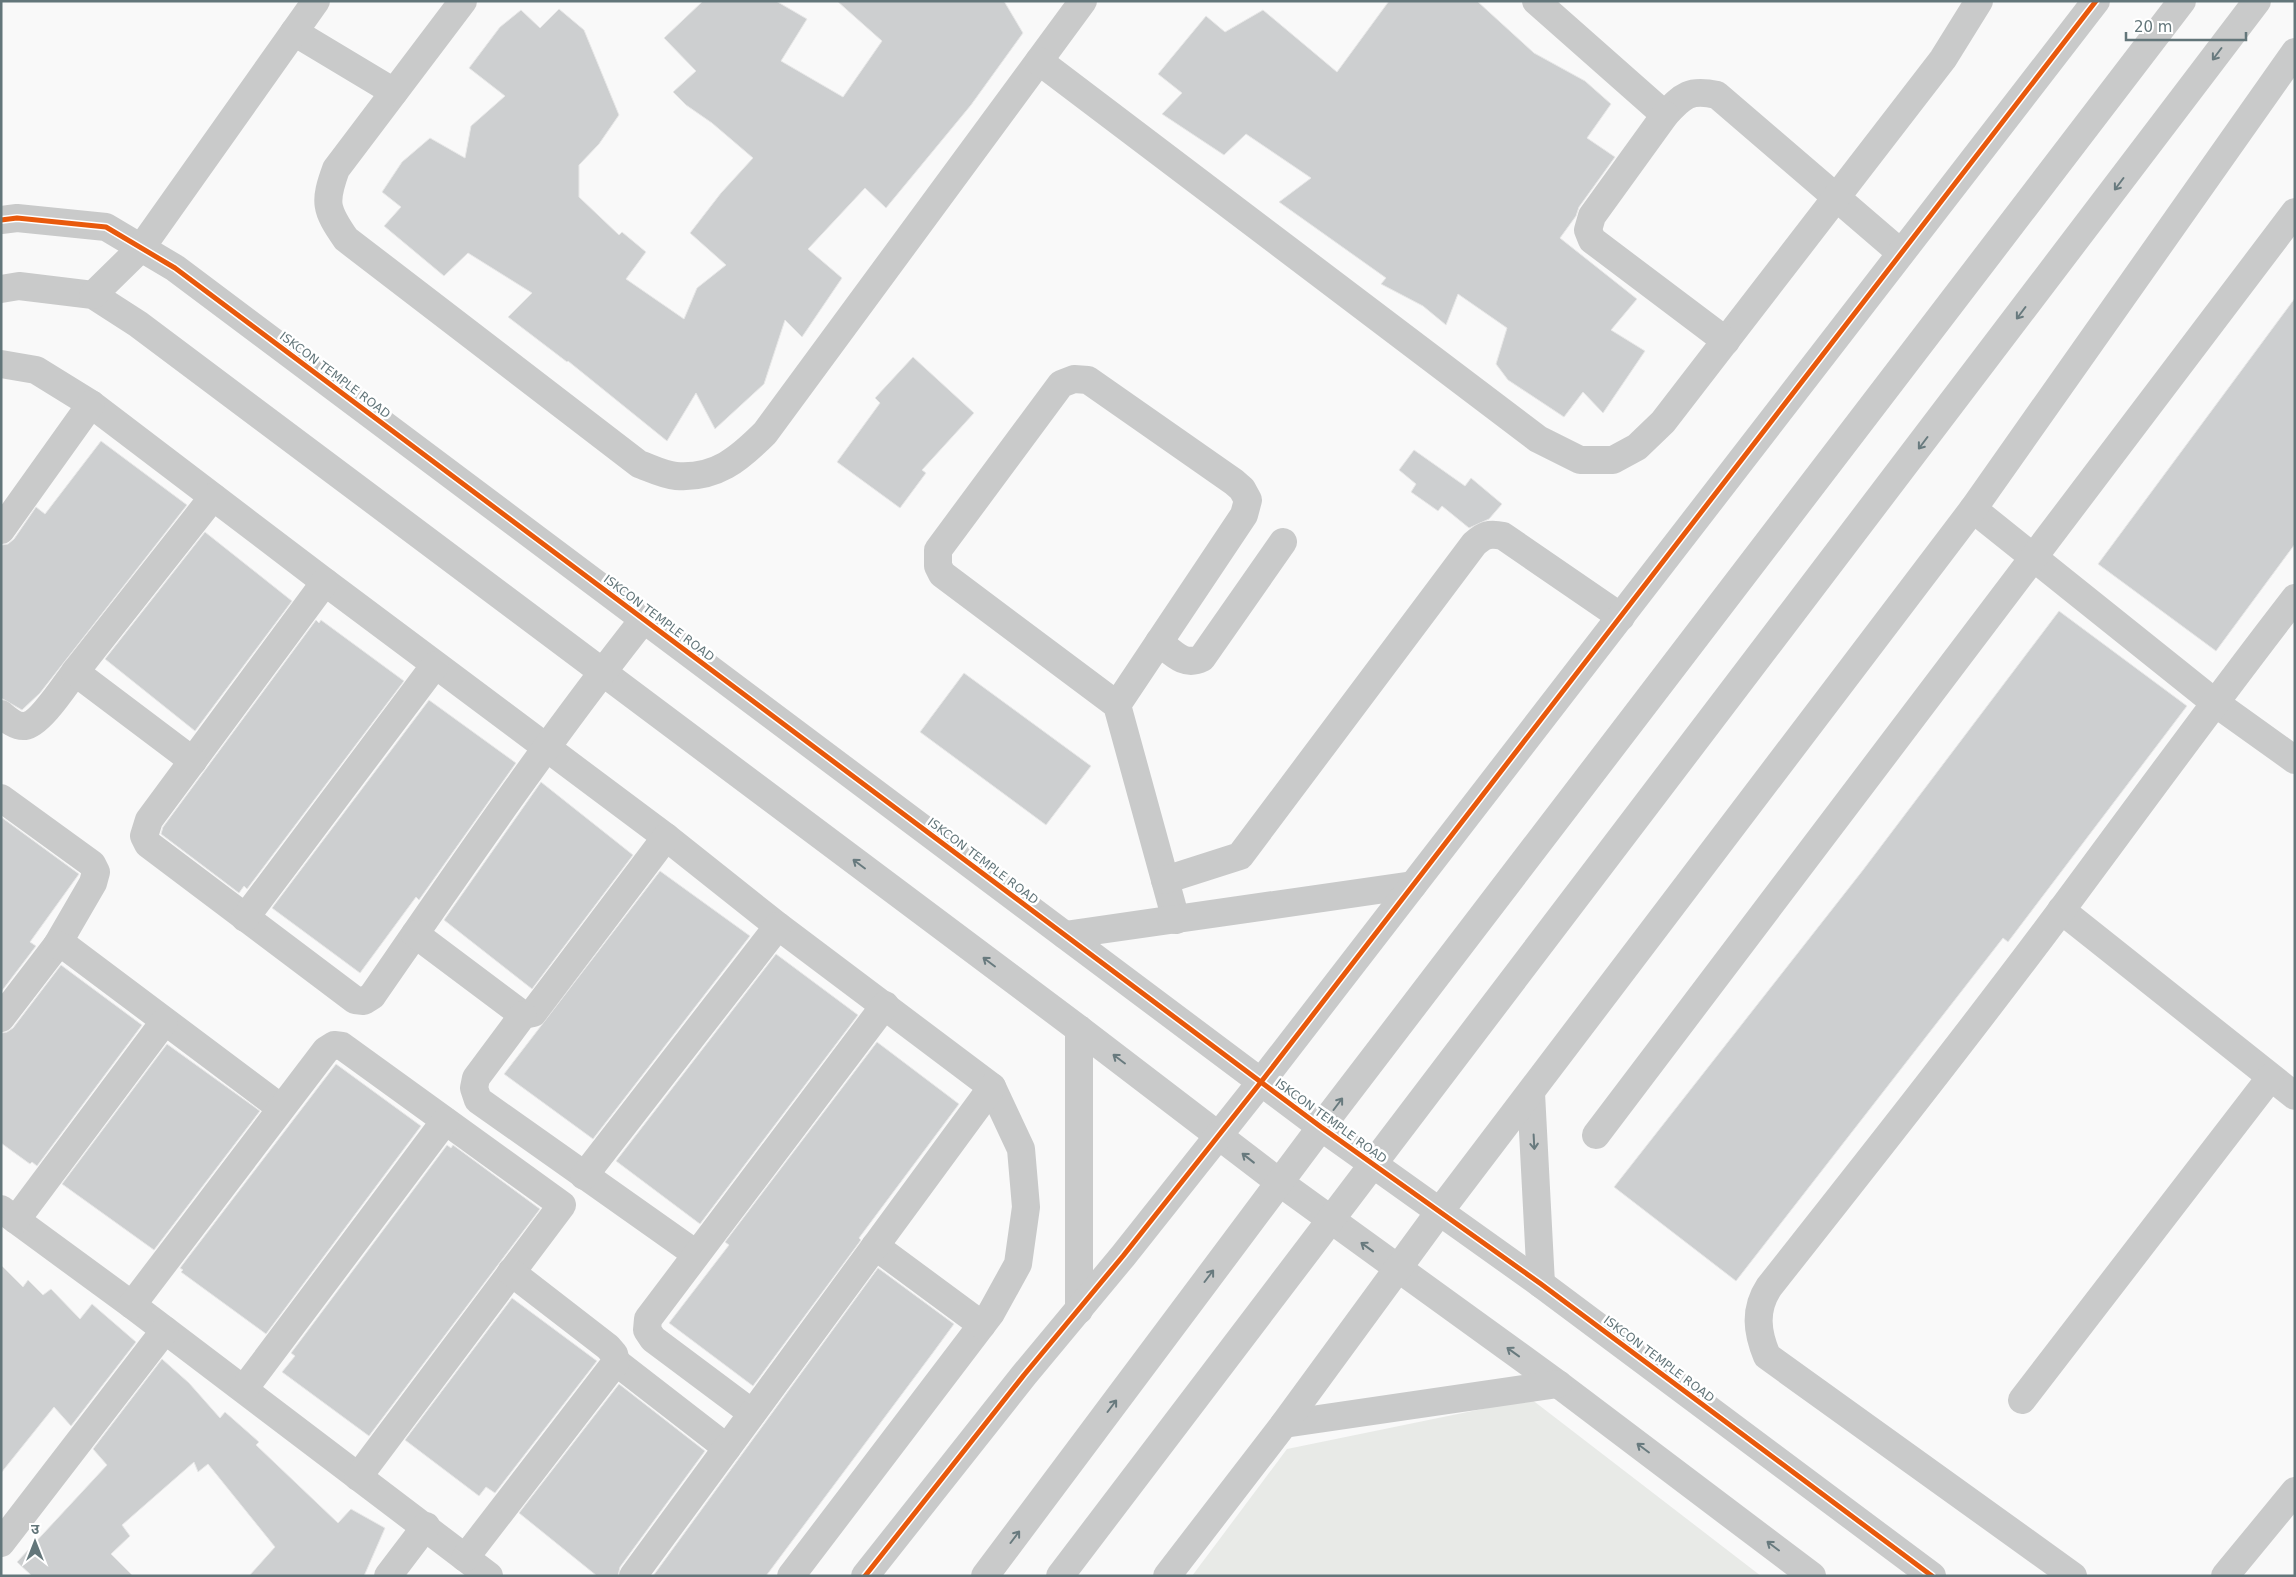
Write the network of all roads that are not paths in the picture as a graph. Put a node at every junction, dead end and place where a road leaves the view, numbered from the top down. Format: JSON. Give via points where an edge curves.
{"nodes":[{"id":1,"x":316,"y":1,"type":"edge"},
{"id":2,"x":462,"y":1,"type":"edge"},
{"id":3,"x":1082,"y":1,"type":"edge"},
{"id":4,"x":1536,"y":1,"type":"edge"},
{"id":5,"x":1979,"y":1,"type":"edge"},
{"id":6,"x":2096,"y":1,"type":"edge"},
{"id":7,"x":2182,"y":1,"type":"edge"},
{"id":8,"x":2257,"y":1,"type":"edge"},
{"id":9,"x":294,"y":32,"type":"junction"},
{"id":10,"x":2295,"y":52,"type":"edge"},
{"id":11,"x":1039,"y":61,"type":"junction"},
{"id":12,"x":394,"y":92,"type":"junction"},
{"id":13,"x":1665,"y":115,"type":"junction"},
{"id":14,"x":1837,"y":199,"type":"junction"},
{"id":15,"x":2295,"y":212,"type":"edge"},
{"id":16,"x":1,"y":220,"type":"edge"},
{"id":17,"x":141,"y":248,"type":"junction"},
{"id":18,"x":1901,"y":253,"type":"junction"},
{"id":19,"x":1,"y":289,"type":"edge"},
{"id":20,"x":93,"y":295,"type":"junction"},
{"id":21,"x":1726,"y":341,"type":"junction"},
{"id":22,"x":1,"y":364,"type":"edge"},
{"id":23,"x":91,"y":404,"type":"junction"},
{"id":24,"x":213,"y":497,"type":"junction"},
{"id":25,"x":1973,"y":509,"type":"junction"},
{"id":26,"x":1,"y":530,"type":"edge"},
{"id":27,"x":1283,"y":542,"type":"dead end"},
{"id":28,"x":2033,"y":557,"type":"junction"},
{"id":29,"x":324,"y":582,"type":"junction"},
{"id":30,"x":2295,"y":598,"type":"edge"},
{"id":31,"x":1621,"y":617,"type":"junction"},
{"id":32,"x":644,"y":619,"type":"junction"},
{"id":33,"x":1159,"y":642,"type":"junction"},
{"id":34,"x":436,"y":665,"type":"junction"},
{"id":35,"x":75,"y":672,"type":"junction"},
{"id":36,"x":602,"y":672,"type":"junction"},
{"id":37,"x":2214,"y":702,"type":"junction"},
{"id":38,"x":1117,"y":705,"type":"junction"},
{"id":39,"x":1,"y":714,"type":"edge"},
{"id":40,"x":546,"y":749,"type":"junction"},
{"id":41,"x":2295,"y":760,"type":"edge"},
{"id":42,"x":193,"y":762,"type":"junction"},
{"id":43,"x":1,"y":798,"type":"edge"},
{"id":44,"x":666,"y":837,"type":"junction"},
{"id":45,"x":1165,"y":880,"type":"junction"},
{"id":46,"x":1413,"y":885,"type":"junction"},
{"id":47,"x":2061,"y":910,"type":"junction"},
{"id":48,"x":244,"y":918,"type":"junction"},
{"id":49,"x":1176,"y":920,"type":"junction"},
{"id":50,"x":778,"y":926,"type":"junction"},
{"id":51,"x":415,"y":934,"type":"junction"},
{"id":52,"x":1065,"y":936,"type":"junction"},
{"id":53,"x":57,"y":945,"type":"junction"},
{"id":54,"x":885,"y":1005,"type":"junction"},
{"id":55,"x":523,"y":1015,"type":"junction"},
{"id":56,"x":1,"y":1018,"type":"edge"},
{"id":57,"x":164,"y":1022,"type":"junction"},
{"id":58,"x":1079,"y":1029,"type":"junction"},
{"id":59,"x":2270,"y":1078,"type":"junction"},
{"id":60,"x":1260,"y":1082,"type":"junction"},
{"id":61,"x":992,"y":1087,"type":"junction"},
{"id":62,"x":1531,"y":1093,"type":"junction"},
{"id":63,"x":2295,"y":1096,"type":"edge"},
{"id":64,"x":281,"y":1108,"type":"junction"},
{"id":65,"x":445,"y":1121,"type":"junction"},
{"id":66,"x":1321,"y":1127,"type":"junction"},
{"id":67,"x":1218,"y":1135,"type":"junction"},
{"id":68,"x":1596,"y":1135,"type":"dead end"},
{"id":69,"x":1372,"y":1164,"type":"junction"},
{"id":70,"x":584,"y":1176,"type":"junction"},
{"id":71,"x":1279,"y":1182,"type":"junction"},
{"id":72,"x":1440,"y":1211,"type":"junction"},
{"id":73,"x":9,"y":1214,"type":"edge"},
{"id":74,"x":1329,"y":1219,"type":"junction"},
{"id":75,"x":875,"y":1246,"type":"junction"},
{"id":76,"x":696,"y":1254,"type":"junction"},
{"id":77,"x":1397,"y":1269,"type":"junction"},
{"id":78,"x":511,"y":1272,"type":"junction"},
{"id":79,"x":1541,"y":1284,"type":"junction"},
{"id":80,"x":132,"y":1305,"type":"junction"},
{"id":81,"x":1079,"y":1310,"type":"junction"},
{"id":82,"x":982,"y":1324,"type":"junction"},
{"id":83,"x":164,"y":1330,"type":"junction"},
{"id":84,"x":616,"y":1362,"type":"junction"},
{"id":85,"x":1558,"y":1384,"type":"junction"},
{"id":86,"x":244,"y":1389,"type":"junction"},
{"id":87,"x":2022,"y":1400,"type":"dead end"},
{"id":88,"x":752,"y":1413,"type":"junction"},
{"id":89,"x":1284,"y":1424,"type":"junction"},
{"id":90,"x":727,"y":1448,"type":"junction"},
{"id":91,"x":358,"y":1477,"type":"junction"},
{"id":92,"x":2295,"y":1491,"type":"edge"},
{"id":93,"x":426,"y":1526,"type":"junction"},
{"id":94,"x":1,"y":1543,"type":"edge"},
{"id":95,"x":465,"y":1558,"type":"junction"},
{"id":96,"x":388,"y":1576,"type":"edge"},
{"id":97,"x":489,"y":1576,"type":"edge"},
{"id":98,"x":633,"y":1576,"type":"edge"},
{"id":99,"x":791,"y":1576,"type":"edge"},
{"id":100,"x":865,"y":1576,"type":"edge"},
{"id":101,"x":985,"y":1576,"type":"edge"},
{"id":102,"x":1060,"y":1576,"type":"edge"},
{"id":103,"x":1167,"y":1576,"type":"edge"},
{"id":104,"x":1812,"y":1576,"type":"edge"},
{"id":105,"x":1932,"y":1576,"type":"edge"},
{"id":106,"x":2073,"y":1576,"type":"edge"},
{"id":107,"x":2225,"y":1576,"type":"edge"}],
"edges":[{"from":1,"to":9,"type":"street"},
{"from":2,"to":12,"type":"street"},
{"from":3,"to":11,"type":"street"},
{"from":4,"to":13,"type":"street"},
{"from":5,"to":14,"type":"street","via":[[1943,60]]},
{"from":6,"to":18,"type":"street"},
{"from":66,"to":7,"type":"street","one_way":true},
{"from":8,"to":69,"type":"street","one_way":true},
{"from":9,"to":12,"type":"street"},
{"from":9,"to":17,"type":"street"},
{"from":10,"to":25,"type":"street"},
{"from":11,"to":12,"type":"street","via":[[765,433],[740,458],[709,474],[676,476],[639,464],[346,239],[332,220],[327,194],[336,169]]},
{"from":11,"to":21,"type":"street","via":[[1538,439],[1580,460],[1613,460],[1636,447],[1663,422]]},
{"from":13,"to":14,"type":"street","via":[[1688,94],[1702,91],[1717,94]]},
{"from":13,"to":21,"type":"street","via":[[1592,216],[1588,230],[1592,240]]},
{"from":14,"to":18,"type":"street"},
{"from":14,"to":21,"type":"street"},
{"from":15,"to":28,"type":"street"},
{"from":16,"to":17,"type":"street","name":"ISKCON TEMPLE ROAD","via":[[17,218],[106,227]]},
{"from":17,"to":20,"type":"street"},
{"from":17,"to":32,"type":"street","name":"ISKCON TEMPLE ROAD","via":[[175,268]]},
{"from":18,"to":31,"type":"street"},
{"from":19,"to":20,"type":"street","via":[[19,286]]},
{"from":20,"to":36,"type":"street","via":[[138,324]]},
{"from":22,"to":23,"type":"street","via":[[36,370]]},
{"from":23,"to":24,"type":"street"},
{"from":23,"to":26,"type":"street"},
{"from":24,"to":29,"type":"street"},
{"from":24,"to":35,"type":"street"},
{"from":25,"to":28,"type":"street"},
{"from":25,"to":62,"type":"street"},
{"from":27,"to":33,"type":"street","via":[[1202,658],[1193,662],[1183,661]]},
{"from":28,"to":37,"type":"street"},
{"from":28,"to":68,"type":"street"},
{"from":29,"to":34,"type":"street"},
{"from":29,"to":42,"type":"street"},
{"from":30,"to":37,"type":"street"},
{"from":31,"to":45,"type":"street","via":[[1503,536],[1484,535],[1474,544],[1240,856]]},
{"from":31,"to":46,"type":"street"},
{"from":32,"to":36,"type":"street"},
{"from":32,"to":52,"type":"street","name":"ISKCON TEMPLE ROAD"},
{"from":33,"to":38,"type":"street"},
{"from":33,"to":38,"type":"street","via":[[1244,515],[1248,500],[1234,482],[1088,380],[1074,379],[1061,384],[938,550],[938,566],[942,574]]},
{"from":34,"to":40,"type":"street"},
{"from":34,"to":48,"type":"street"},
{"from":35,"to":39,"type":"street","via":[[34,723],[24,726],[13,724]]},
{"from":35,"to":42,"type":"street"},
{"from":36,"to":40,"type":"street"},
{"from":58,"to":36,"type":"street","one_way":true},
{"from":37,"to":41,"type":"street"},
{"from":37,"to":47,"type":"street"},
{"from":38,"to":45,"type":"street"},
{"from":40,"to":44,"type":"street"},
{"from":40,"to":51,"type":"street"},
{"from":42,"to":48,"type":"street","via":[[149,820],[144,836],[148,844]]},
{"from":43,"to":53,"type":"street","via":[[92,864],[96,872]]},
{"from":44,"to":50,"type":"street"},
{"from":44,"to":55,"type":"street","via":[[533,1013]]},
{"from":45,"to":49,"type":"street"},
{"from":46,"to":49,"type":"street"},
{"from":46,"to":60,"type":"street"},
{"from":47,"to":59,"type":"street"},
{"from":47,"to":106,"type":"street","via":[[1918,1100],[1768,1288],[1757,1325],[1767,1356]]},
{"from":48,"to":51,"type":"street","via":[[356,1000],[364,1001],[372,996]]},
{"from":49,"to":52,"type":"street"},
{"from":50,"to":54,"type":"street"},
{"from":50,"to":70,"type":"street"},
{"from":51,"to":55,"type":"street"},
{"from":52,"to":60,"type":"street","name":"ISKCON TEMPLE ROAD"},
{"from":53,"to":56,"type":"street"},
{"from":53,"to":57,"type":"street","via":[[69,949]]},
{"from":54,"to":61,"type":"street"},
{"from":54,"to":76,"type":"street"},
{"from":55,"to":70,"type":"street","via":[[476,1078],[474,1088],[478,1100]]},
{"from":57,"to":64,"type":"street"},
{"from":57,"to":73,"type":"street"},
{"from":67,"to":58,"type":"street","one_way":true},
{"from":58,"to":81,"type":"street"},
{"from":59,"to":63,"type":"street"},
{"from":59,"to":87,"type":"street"},
{"from":60,"to":66,"type":"street","name":"ISKCON TEMPLE ROAD"},
{"from":60,"to":67,"type":"street"},
{"from":61,"to":75,"type":"street"},
{"from":61,"to":82,"type":"street","via":[[1020,1148],[1026,1207],[1018,1264]]},
{"from":62,"to":72,"type":"street"},
{"from":62,"to":79,"type":"street","one_way":true},
{"from":64,"to":65,"type":"street","via":[[326,1050],[334,1045],[342,1046]]},
{"from":64,"to":80,"type":"street"},
{"from":65,"to":78,"type":"street","via":[[562,1205]]},
{"from":65,"to":86,"type":"street"},
{"from":66,"to":69,"type":"street","name":"ISKCON TEMPLE ROAD"},
{"from":66,"to":71,"type":"street"},
{"from":71,"to":67,"type":"street","one_way":true},
{"from":67,"to":81,"type":"street"},
{"from":69,"to":72,"type":"street","name":"ISKCON TEMPLE ROAD"},
{"from":69,"to":74,"type":"street"},
{"from":70,"to":76,"type":"street"},
{"from":71,"to":74,"type":"street"},
{"from":101,"to":71,"type":"street","one_way":true},
{"from":72,"to":77,"type":"street"},
{"from":72,"to":79,"type":"street","name":"ISKCON TEMPLE ROAD"},
{"from":73,"to":80,"type":"street"},
{"from":77,"to":74,"type":"street","one_way":true},
{"from":74,"to":102,"type":"street"},
{"from":75,"to":82,"type":"street"},
{"from":75,"to":88,"type":"street"},
{"from":76,"to":88,"type":"street","via":[[648,1319],[647,1330],[653,1339]]},
{"from":85,"to":77,"type":"street","one_way":true},
{"from":77,"to":89,"type":"street"},
{"from":78,"to":84,"type":"street","via":[[608,1347]]},
{"from":78,"to":91,"type":"street"},
{"from":79,"to":105,"type":"street","name":"ISKCON TEMPLE ROAD"},
{"from":80,"to":83,"type":"street"},
{"from":81,"to":100,"type":"street"},
{"from":82,"to":99,"type":"street"},
{"from":83,"to":86,"type":"street"},
{"from":83,"to":94,"type":"street"},
{"from":84,"to":90,"type":"street"},
{"from":84,"to":95,"type":"street"},
{"from":85,"to":89,"type":"street"},
{"from":104,"to":85,"type":"street","one_way":true},
{"from":86,"to":91,"type":"street"},
{"from":88,"to":90,"type":"street"},
{"from":89,"to":103,"type":"street"},
{"from":90,"to":98,"type":"street"},
{"from":91,"to":93,"type":"street"},
{"from":92,"to":107,"type":"street"},
{"from":93,"to":95,"type":"street"},
{"from":93,"to":96,"type":"street"},
{"from":95,"to":97,"type":"street"}]}
